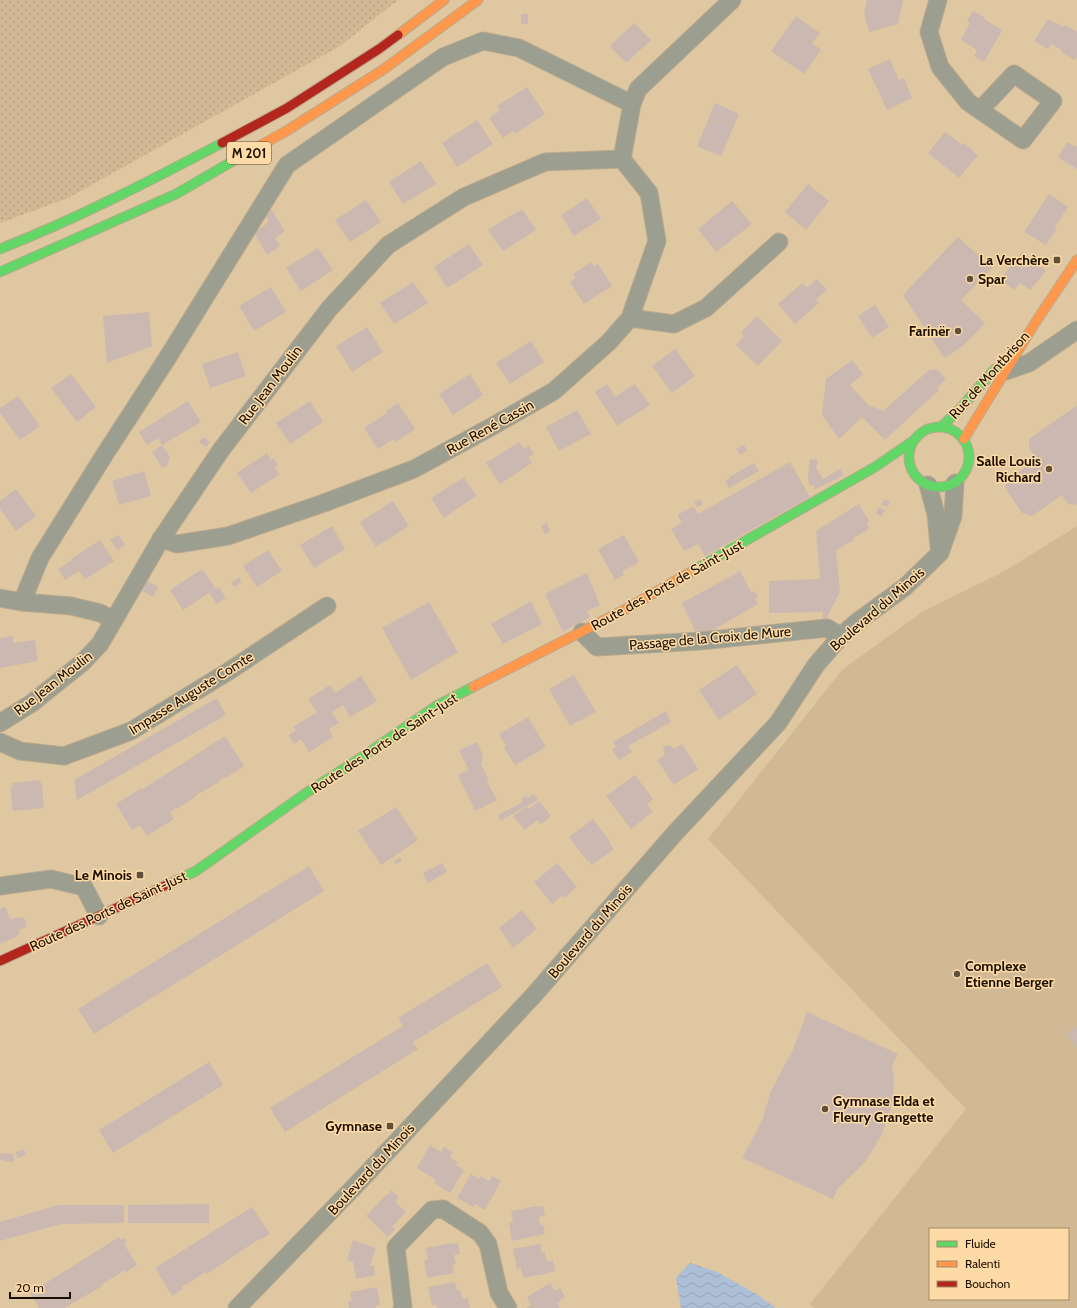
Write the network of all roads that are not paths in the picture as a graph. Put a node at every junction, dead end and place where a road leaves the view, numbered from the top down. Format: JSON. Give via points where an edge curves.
{"nodes":[{"id":1,"x":444,"y":0,"type":"edge"},
{"id":2,"x":478,"y":0,"type":"edge"},
{"id":3,"x":732,"y":0,"type":"edge"},
{"id":4,"x":938,"y":0,"type":"edge"},
{"id":5,"x":632,"y":104,"type":"junction"},
{"id":6,"x":980,"y":110,"type":"dead end"},
{"id":7,"x":622,"y":159,"type":"junction"},
{"id":8,"x":780,"y":242,"type":"dead end"},
{"id":9,"x":0,"y":248,"type":"edge"},
{"id":10,"x":1077,"y":260,"type":"edge"},
{"id":11,"x":0,"y":272,"type":"edge"},
{"id":12,"x":630,"y":318,"type":"junction"},
{"id":13,"x":1035,"y":323,"type":"junction"},
{"id":14,"x":1077,"y":330,"type":"edge"},
{"id":15,"x":1006,"y":371,"type":"junction"},
{"id":16,"x":942,"y":426,"type":"junction"},
{"id":17,"x":964,"y":439,"type":"junction"},
{"id":18,"x":913,"y":441,"type":"junction"},
{"id":19,"x":875,"y":467,"type":"junction"},
{"id":20,"x":889,"y":470,"type":"dead end"},
{"id":21,"x":903,"y":474,"type":"dead end"},
{"id":22,"x":922,"y":481,"type":"junction"},
{"id":23,"x":954,"y":483,"type":"junction"},
{"id":24,"x":161,"y":539,"type":"junction"},
{"id":25,"x":940,"y":553,"type":"junction"},
{"id":26,"x":0,"y":598,"type":"edge"},
{"id":27,"x":22,"y":602,"type":"junction"},
{"id":28,"x":327,"y":606,"type":"dead end"},
{"id":29,"x":114,"y":620,"type":"junction"},
{"id":30,"x":582,"y":632,"type":"junction"},
{"id":31,"x":841,"y":636,"type":"junction"},
{"id":32,"x":0,"y":723,"type":"edge"},
{"id":33,"x":0,"y":742,"type":"edge"},
{"id":34,"x":0,"y":886,"type":"edge"},
{"id":35,"x":99,"y":916,"type":"junction"},
{"id":36,"x":0,"y":961,"type":"edge"},
{"id":37,"x":237,"y":1308,"type":"edge"},
{"id":38,"x":402,"y":1308,"type":"edge"},
{"id":39,"x":508,"y":1308,"type":"edge"}],
"edges":[{"from":1,"to":9,"type":"main road","number":"M 201","via":[[380,49],[287,108],[146,183],[28,238]]},
{"from":2,"to":11,"type":"main road","number":"M 201","via":[[384,69],[288,130],[182,191]]},
{"from":3,"to":5,"type":"street","via":[[638,89]]},
{"from":4,"to":6,"type":"street","via":[[929,32],[940,67],[968,102]]},
{"from":5,"to":7,"type":"street"},
{"from":5,"to":27,"type":"street","via":[[519,48],[483,41],[444,57],[287,165],[40,558]]},
{"from":7,"to":12,"type":"street","name":"Rue René Cassin","via":[[649,193],[658,241]]},
{"from":7,"to":24,"type":"street","name":"Rue Jean Moulin","via":[[545,162],[464,197],[388,245],[329,309],[221,450]]},
{"from":8,"to":12,"type":"street","via":[[706,308],[674,324]]},
{"from":10,"to":13,"type":"main road","name":"Rue de Montbrison"},
{"from":12,"to":24,"type":"street","name":"Rue René Cassin","via":[[609,342],[554,391],[414,469],[228,536],[176,544]]},
{"from":13,"to":15,"type":"main road","name":"Rue de Montbrison"},
{"from":13,"to":16,"type":"main road","name":"Rue de Montbrison"},
{"from":14,"to":15,"type":"street","via":[[1029,363]]},
{"from":15,"to":17,"type":"main road","name":"Rue de Montbrison"},
{"from":16,"to":17,"type":"main road","via":[[956,431]]},
{"from":16,"to":18,"type":"main road","via":[[918,434]]},
{"from":17,"to":23,"type":"main road","via":[[970,452],[970,461],[962,478]]},
{"from":18,"to":19,"type":"main road","name":"Route des Ports de Saint-Just"},
{"from":18,"to":22,"type":"main road","via":[[909,450],[909,460],[912,469]]},
{"from":19,"to":20,"type":"main road"},
{"from":19,"to":30,"type":"main road","name":"Route des Ports de Saint-Just"},
{"from":21,"to":22,"type":"main road"},
{"from":22,"to":23,"type":"main road","via":[[942,487]]},
{"from":22,"to":25,"type":"street","via":[[936,514]]},
{"from":23,"to":25,"type":"street","name":"Boulevard du Minois","via":[[953,516]]},
{"from":24,"to":29,"type":"street","name":"Rue Jean Moulin"},
{"from":25,"to":31,"type":"street","name":"Boulevard du Minois","via":[[905,587]]},
{"from":26,"to":27,"type":"street"},
{"from":27,"to":29,"type":"street","via":[[71,606],[100,612]]},
{"from":28,"to":33,"type":"street","name":"Impasse Auguste Comte","via":[[131,732],[64,756],[20,751]]},
{"from":29,"to":32,"type":"street","name":"Rue Jean Moulin","via":[[100,644],[83,662],[32,703]]},
{"from":30,"to":31,"type":"street","name":"Passage de la Croix de Mure","via":[[598,647],[700,641],[827,628]]},
{"from":30,"to":35,"type":"main road","name":"Route des Ports de Saint-Just","via":[[436,706],[196,871]]},
{"from":31,"to":37,"type":"street","name":"Boulevard du Minois","via":[[816,665],[778,723],[675,832],[533,996]]},
{"from":34,"to":35,"type":"street","via":[[51,879],[84,887]]},
{"from":35,"to":36,"type":"main road","name":"Route des Ports de Saint-Just"},
{"from":38,"to":39,"type":"street","via":[[396,1247],[432,1210],[443,1209],[480,1233],[488,1244],[499,1293]]}]}
